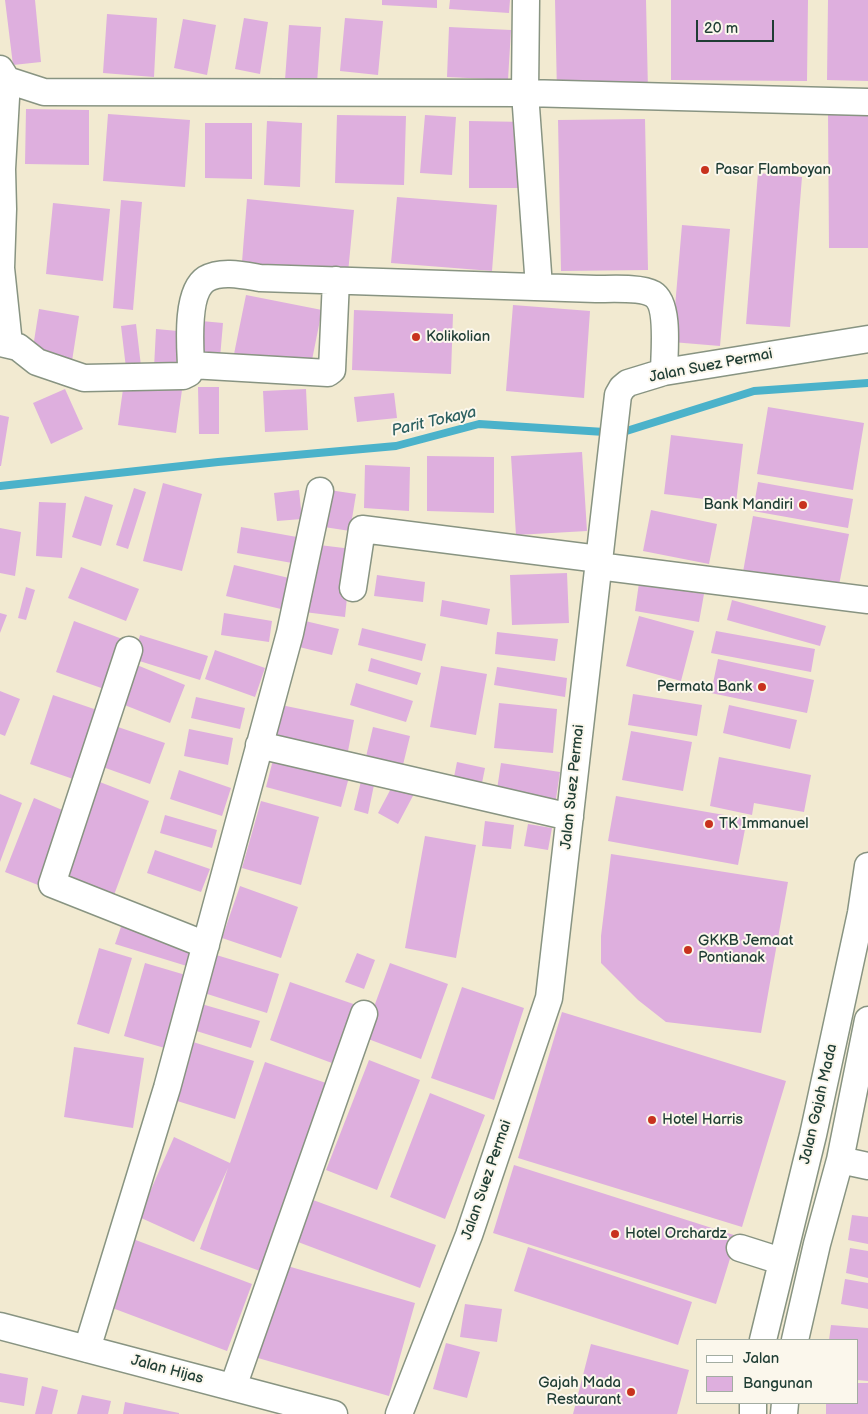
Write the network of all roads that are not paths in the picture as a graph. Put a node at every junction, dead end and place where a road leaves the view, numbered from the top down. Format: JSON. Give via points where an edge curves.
{"nodes":[{"id":1,"x":526,"y":0,"type":"edge"},
{"id":2,"x":4,"y":74,"type":"edge"},
{"id":3,"x":525,"y":93,"type":"junction"},
{"id":4,"x":868,"y":102,"type":"edge"},
{"id":5,"x":336,"y":280,"type":"junction"},
{"id":6,"x":539,"y":287,"type":"junction"},
{"id":7,"x":868,"y":339,"type":"edge"},
{"id":8,"x":5,"y":343,"type":"edge"},
{"id":9,"x":191,"y":365,"type":"junction"},
{"id":10,"x":664,"y":372,"type":"junction"},
{"id":11,"x":320,"y":490,"type":"dead end"},
{"id":12,"x":599,"y":563,"type":"junction"},
{"id":13,"x":353,"y":588,"type":"dead end"},
{"id":14,"x":868,"y":600,"type":"edge"},
{"id":15,"x":129,"y":650,"type":"dead end"},
{"id":16,"x":259,"y":745,"type":"junction"},
{"id":17,"x":570,"y":817,"type":"junction"},
{"id":18,"x":868,"y":866,"type":"edge"},
{"id":19,"x":206,"y":945,"type":"junction"},
{"id":20,"x":364,"y":1014,"type":"dead end"},
{"id":21,"x":868,"y":1020,"type":"edge"},
{"id":22,"x":840,"y":1160,"type":"junction"},
{"id":23,"x":868,"y":1166,"type":"edge"},
{"id":24,"x":740,"y":1248,"type":"dead end"},
{"id":25,"x":781,"y":1261,"type":"junction"},
{"id":26,"x":0,"y":1326,"type":"edge"},
{"id":27,"x":763,"y":1339,"type":"edge"},
{"id":28,"x":795,"y":1339,"type":"edge"},
{"id":29,"x":87,"y":1349,"type":"junction"},
{"id":30,"x":233,"y":1387,"type":"junction"},
{"id":31,"x":334,"y":1414,"type":"edge"},
{"id":32,"x":399,"y":1414,"type":"edge"}],
"edges":[{"from":1,"to":3,"type":"street"},
{"from":2,"to":3,"type":"street","via":[[44,92]]},
{"from":2,"to":8,"type":"street","via":[[1,268]]},
{"from":3,"to":4,"type":"street"},
{"from":3,"to":6,"type":"street"},
{"from":5,"to":6,"type":"street"},
{"from":5,"to":9,"type":"street","via":[[225,274],[204,280],[191,311]]},
{"from":5,"to":9,"type":"street","via":[[332,370],[328,373]]},
{"from":6,"to":10,"type":"street","via":[[633,291],[658,298],[664,321]]},
{"from":7,"to":10,"type":"street","name":"Jalan Suez Permai"},
{"from":8,"to":9,"type":"street","via":[[18,347],[37,362],[84,378],[183,376],[189,373]]},
{"from":10,"to":12,"type":"street","name":"Jalan Suez Permai","via":[[628,383],[618,395]]},
{"from":11,"to":16,"type":"street","via":[[290,634]]},
{"from":12,"to":13,"type":"street","via":[[362,529]]},
{"from":12,"to":14,"type":"street"},
{"from":12,"to":17,"type":"street","name":"Jalan Suez Permai"},
{"from":15,"to":19,"type":"street","via":[[52,884]]},
{"from":16,"to":17,"type":"street"},
{"from":16,"to":19,"type":"street"},
{"from":17,"to":32,"type":"street","name":"Jalan Suez Permai","via":[[549,998],[469,1235]]},
{"from":18,"to":25,"type":"street","name":"Jalan Gajah Mada","via":[[861,913],[820,1100]]},
{"from":19,"to":29,"type":"street","via":[[167,1088]]},
{"from":20,"to":30,"type":"street"},
{"from":21,"to":22,"type":"street","name":"Jalan Gajah Mada"},
{"from":22,"to":23,"type":"street"},
{"from":22,"to":28,"type":"street","name":"Jalan Gajah Mada"},
{"from":24,"to":25,"type":"street"},
{"from":25,"to":27,"type":"street","name":"Jalan Gajah Mada"},
{"from":26,"to":29,"type":"street","name":"Jalan Hijas"},
{"from":29,"to":30,"type":"street","name":"Jalan Hijas"},
{"from":30,"to":31,"type":"street","name":"Jalan Hijas"}]}
